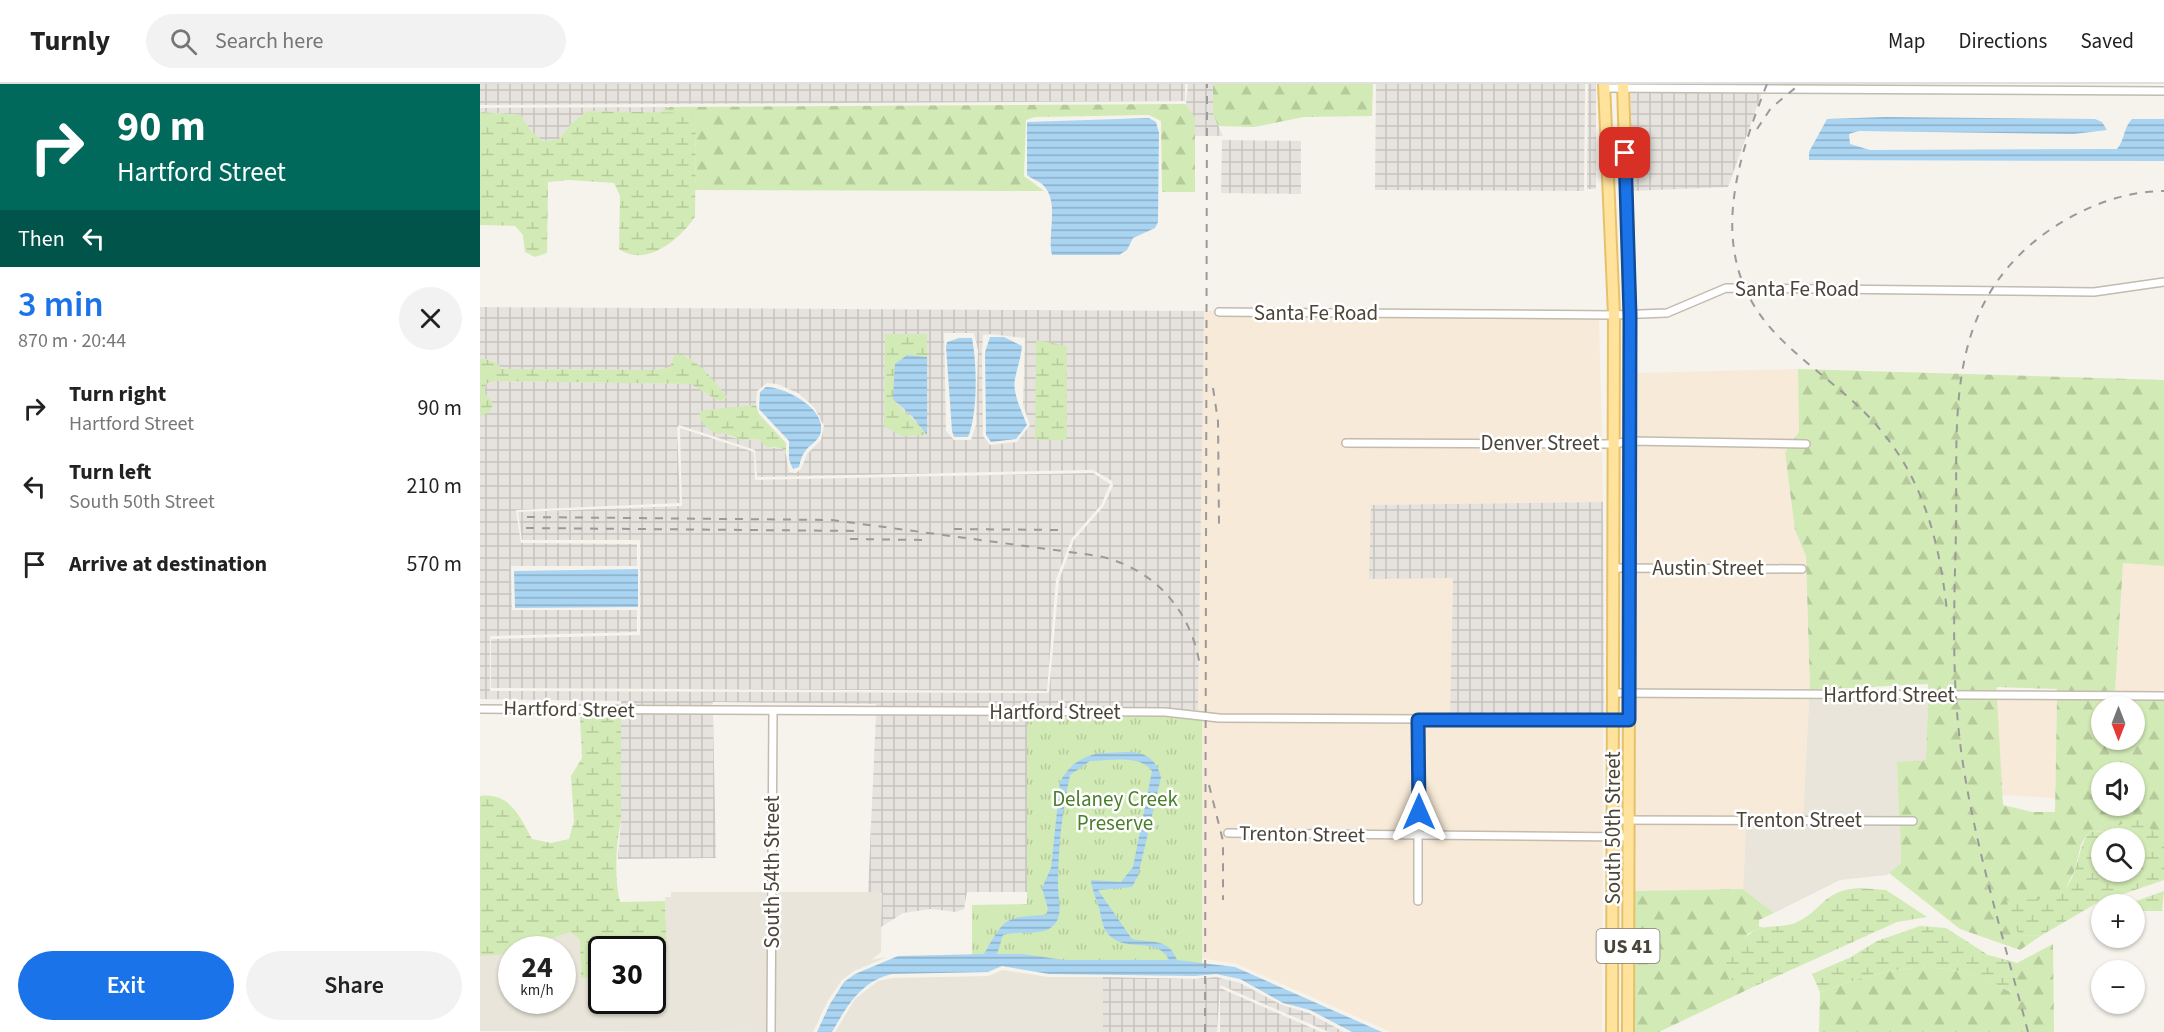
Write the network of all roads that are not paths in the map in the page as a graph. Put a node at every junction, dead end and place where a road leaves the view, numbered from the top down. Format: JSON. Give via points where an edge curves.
{"nodes":[{"id":1,"x":1604,"y":86,"type":"edge"},
{"id":2,"x":1623,"y":86,"type":"edge"},
{"id":3,"x":2164,"y":91,"type":"edge"},
{"id":4,"x":2164,"y":282,"type":"edge"},
{"id":5,"x":1219,"y":312,"type":"dead end"},
{"id":6,"x":1614,"y":315,"type":"junction"},
{"id":7,"x":1630,"y":315,"type":"junction"},
{"id":8,"x":1630,"y":441,"type":"junction"},
{"id":9,"x":1346,"y":443,"type":"dead end"},
{"id":10,"x":1614,"y":444,"type":"junction"},
{"id":11,"x":1806,"y":444,"type":"dead end"},
{"id":12,"x":1614,"y":568,"type":"junction"},
{"id":13,"x":1629,"y":568,"type":"junction"},
{"id":14,"x":1802,"y":569,"type":"dead end"},
{"id":15,"x":1613,"y":693,"type":"junction"},
{"id":16,"x":1629,"y":693,"type":"junction"},
{"id":17,"x":2164,"y":696,"type":"edge"},
{"id":18,"x":480,"y":709,"type":"edge"},
{"id":19,"x":773,"y":711,"type":"junction"},
{"id":20,"x":1613,"y":719,"type":"junction"},
{"id":21,"x":1418,"y":720,"type":"junction"},
{"id":22,"x":1629,"y":720,"type":"junction"},
{"id":23,"x":1613,"y":820,"type":"junction"},
{"id":24,"x":1629,"y":820,"type":"junction"},
{"id":25,"x":1913,"y":821,"type":"dead end"},
{"id":26,"x":1228,"y":833,"type":"dead end"},
{"id":27,"x":1419,"y":836,"type":"junction"},
{"id":28,"x":1613,"y":836,"type":"junction"},
{"id":29,"x":1628,"y":837,"type":"junction"},
{"id":30,"x":1418,"y":901,"type":"dead end"},
{"id":31,"x":1612,"y":946,"type":"junction"},
{"id":32,"x":1628,"y":946,"type":"junction"},
{"id":33,"x":771,"y":1032,"type":"edge"},
{"id":34,"x":1612,"y":1032,"type":"edge"},
{"id":35,"x":1628,"y":1032,"type":"edge"}],
"edges":[{"from":1,"to":2,"type":"street"},
{"from":1,"to":6,"type":"main road","name":"South 50th Street","number":"US 41"},
{"from":2,"to":3,"type":"street"},
{"from":2,"to":7,"type":"main road","name":"South 50th Street","number":"US 41"},
{"from":4,"to":7,"type":"street","name":"Santa Fe Road","via":[[2094,292],[1726,288],[1667,313]]},
{"from":5,"to":6,"type":"street","name":"Santa Fe Road"},
{"from":6,"to":7,"type":"street","name":"Santa Fe Road"},
{"from":6,"to":10,"type":"main road","name":"South 50th Street","number":"US 41"},
{"from":7,"to":8,"type":"main road","name":"South 50th Street","number":"US 41"},
{"from":8,"to":10,"type":"street","name":"Denver Street"},
{"from":8,"to":11,"type":"street","name":"Denver Street"},
{"from":8,"to":13,"type":"main road","name":"South 50th Street","number":"US 41"},
{"from":9,"to":10,"type":"street","name":"Denver Street"},
{"from":10,"to":12,"type":"main road","name":"South 50th Street","number":"US 41"},
{"from":12,"to":13,"type":"street","name":"Austin Street"},
{"from":12,"to":15,"type":"main road","name":"South 50th Street","number":"US 41"},
{"from":13,"to":14,"type":"street","name":"Austin Street"},
{"from":13,"to":16,"type":"main road","name":"South 50th Street","number":"US 41"},
{"from":15,"to":16,"type":"street","name":"Hartford Street"},
{"from":15,"to":20,"type":"main road","name":"South 50th Street","number":"US 41"},
{"from":16,"to":17,"type":"street","name":"Hartford Street"},
{"from":16,"to":22,"type":"main road","name":"South 50th Street","number":"US 41"},
{"from":18,"to":19,"type":"street","name":"Hartford Street"},
{"from":19,"to":21,"type":"street","name":"Hartford Street","via":[[1165,712],[1219,718]]},
{"from":19,"to":33,"type":"street","name":"South 54th Street"},
{"from":20,"to":21,"type":"street","name":"Hartford Street"},
{"from":20,"to":22,"type":"street","name":"Hartford Street"},
{"from":20,"to":23,"type":"main road","name":"South 50th Street","number":"US 41"},
{"from":21,"to":27,"type":"street"},
{"from":22,"to":24,"type":"main road","name":"South 50th Street","number":"US 41"},
{"from":23,"to":24,"type":"street","name":"Trenton Street"},
{"from":23,"to":28,"type":"main road","name":"South 50th Street","number":"US 41"},
{"from":24,"to":25,"type":"street","name":"Trenton Street"},
{"from":24,"to":29,"type":"main road","name":"South 50th Street","number":"US 41"},
{"from":26,"to":27,"type":"street","name":"Trenton Street"},
{"from":27,"to":28,"type":"street","name":"Trenton Street"},
{"from":27,"to":30,"type":"street"},
{"from":28,"to":29,"type":"street","name":"Trenton Street"},
{"from":28,"to":31,"type":"main road","name":"South 50th Street","number":"US 41"},
{"from":29,"to":32,"type":"main road","name":"South 50th Street","number":"US 41"},
{"from":31,"to":32,"type":"street"},
{"from":31,"to":34,"type":"main road","name":"South 50th Street","number":"US 41"},
{"from":32,"to":35,"type":"main road","name":"South 50th Street","number":"US 41"}]}
